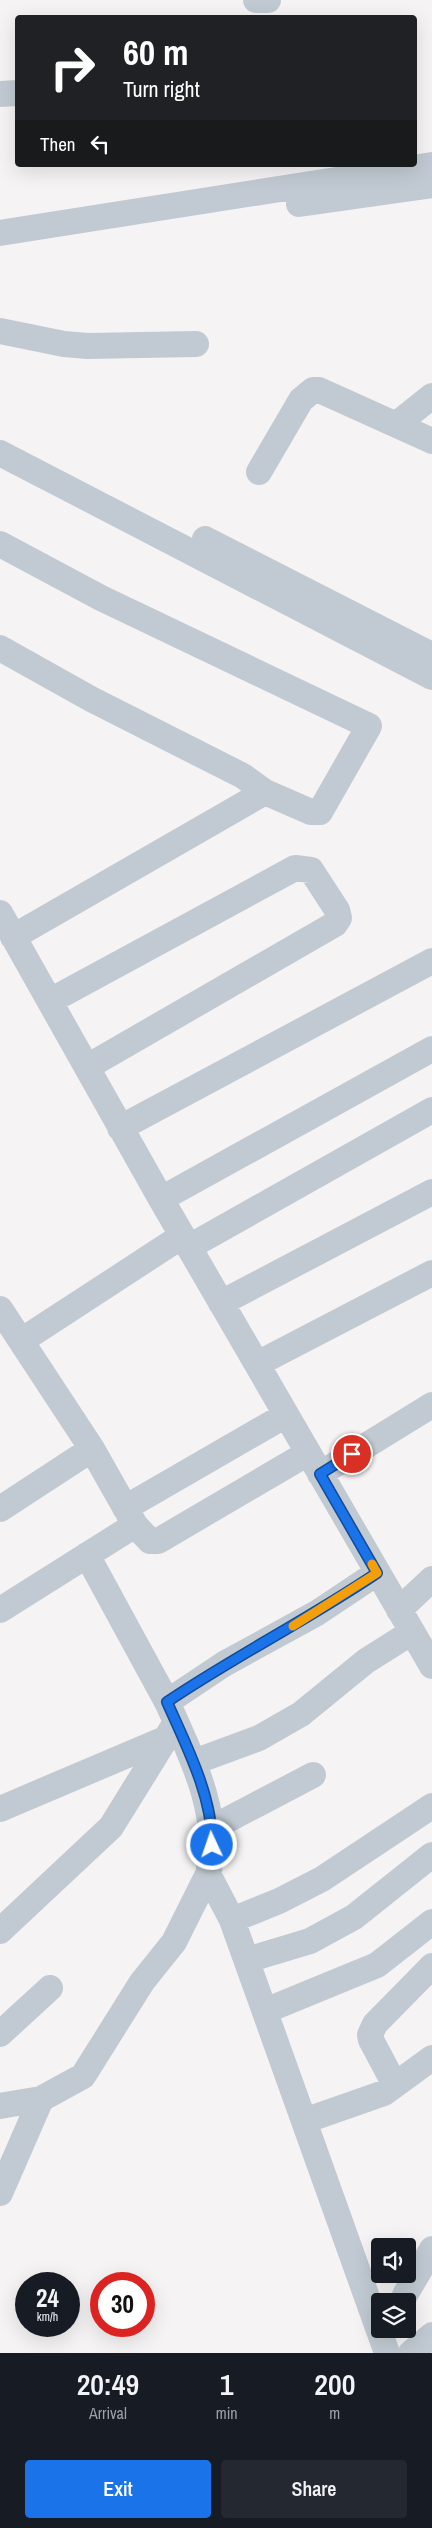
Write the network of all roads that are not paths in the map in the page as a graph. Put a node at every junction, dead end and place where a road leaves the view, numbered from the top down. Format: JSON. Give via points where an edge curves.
{"nodes":[{"id":1,"x":256,"y":0,"type":"edge"},
{"id":2,"x":268,"y":0,"type":"edge"},
{"id":3,"x":15,"y":93,"type":"edge"},
{"id":4,"x":0,"y":94,"type":"edge"},
{"id":5,"x":432,"y":165,"type":"edge"},
{"id":6,"x":362,"y":186,"type":"junction"},
{"id":7,"x":432,"y":186,"type":"edge"},
{"id":8,"x":0,"y":233,"type":"edge"},
{"id":9,"x":0,"y":249,"type":"edge"},
{"id":10,"x":0,"y":332,"type":"edge"},
{"id":11,"x":196,"y":344,"type":"dead end"},
{"id":12,"x":432,"y":396,"type":"edge"},
{"id":13,"x":397,"y":424,"type":"junction"},
{"id":14,"x":0,"y":434,"type":"edge"},
{"id":15,"x":432,"y":441,"type":"edge"},
{"id":16,"x":0,"y":453,"type":"edge"},
{"id":17,"x":259,"y":472,"type":"dead end"},
{"id":18,"x":0,"y":544,"type":"edge"},
{"id":19,"x":0,"y":648,"type":"edge"},
{"id":20,"x":432,"y":655,"type":"edge"},
{"id":21,"x":432,"y":677,"type":"edge"},
{"id":22,"x":265,"y":792,"type":"junction"},
{"id":23,"x":0,"y":913,"type":"edge"},
{"id":24,"x":14,"y":937,"type":"junction"},
{"id":25,"x":432,"y":961,"type":"edge"},
{"id":26,"x":50,"y":1002,"type":"junction"},
{"id":27,"x":432,"y":1048,"type":"edge"},
{"id":28,"x":86,"y":1067,"type":"junction"},
{"id":29,"x":432,"y":1110,"type":"edge"},
{"id":30,"x":120,"y":1128,"type":"junction"},
{"id":31,"x":432,"y":1192,"type":"edge"},
{"id":32,"x":160,"y":1199,"type":"junction"},
{"id":33,"x":186,"y":1242,"type":"junction"},
{"id":34,"x":432,"y":1274,"type":"edge"},
{"id":35,"x":221,"y":1303,"type":"junction"},
{"id":36,"x":0,"y":1309,"type":"edge"},
{"id":37,"x":21,"y":1341,"type":"junction"},
{"id":38,"x":256,"y":1364,"type":"junction"},
{"id":39,"x":432,"y":1405,"type":"edge"},
{"id":40,"x":286,"y":1415,"type":"junction"},
{"id":41,"x":92,"y":1449,"type":"junction"},
{"id":42,"x":314,"y":1464,"type":"junction"},
{"id":43,"x":0,"y":1509,"type":"edge"},
{"id":44,"x":130,"y":1516,"type":"junction"},
{"id":45,"x":87,"y":1555,"type":"junction"},
{"id":46,"x":377,"y":1573,"type":"junction"},
{"id":47,"x":432,"y":1579,"type":"edge"},
{"id":48,"x":0,"y":1610,"type":"edge"},
{"id":49,"x":405,"y":1621,"type":"junction"},
{"id":50,"x":432,"y":1666,"type":"edge"},
{"id":51,"x":170,"y":1721,"type":"junction"},
{"id":52,"x":194,"y":1762,"type":"junction"},
{"id":53,"x":314,"y":1775,"type":"dead end"},
{"id":54,"x":432,"y":1806,"type":"edge"},
{"id":55,"x":0,"y":1809,"type":"edge"},
{"id":56,"x":212,"y":1828,"type":"junction"},
{"id":57,"x":432,"y":1855,"type":"edge"},
{"id":58,"x":208,"y":1874,"type":"junction"},
{"id":59,"x":232,"y":1920,"type":"junction"},
{"id":60,"x":432,"y":1922,"type":"edge"},
{"id":61,"x":0,"y":1931,"type":"edge"},
{"id":62,"x":247,"y":1960,"type":"junction"},
{"id":63,"x":432,"y":1966,"type":"edge"},
{"id":64,"x":50,"y":1988,"type":"dead end"},
{"id":65,"x":265,"y":2011,"type":"junction"},
{"id":66,"x":0,"y":2034,"type":"edge"},
{"id":67,"x":432,"y":2058,"type":"edge"},
{"id":68,"x":395,"y":2085,"type":"junction"},
{"id":69,"x":41,"y":2099,"type":"junction"},
{"id":70,"x":0,"y":2106,"type":"edge"},
{"id":71,"x":304,"y":2121,"type":"junction"},
{"id":72,"x":0,"y":2193,"type":"edge"},
{"id":73,"x":432,"y":2249,"type":"edge"},
{"id":74,"x":432,"y":2282,"type":"edge"},
{"id":75,"x":382,"y":2293,"type":"edge"},
{"id":76,"x":396,"y":2293,"type":"edge"},
{"id":77,"x":410,"y":2293,"type":"edge"},
{"id":78,"x":432,"y":2335,"type":"edge"},
{"id":79,"x":387,"y":2338,"type":"edge"},
{"id":80,"x":387,"y":2353,"type":"edge"},
{"id":81,"x":411,"y":2353,"type":"edge"}],
"edges":[{"from":1,"to":2,"type":"street"},
{"from":3,"to":4,"type":"street"},
{"from":5,"to":6,"type":"street"},
{"from":6,"to":7,"type":"street"},
{"from":6,"to":8,"type":"street"},
{"from":6,"to":9,"type":"street"},
{"from":10,"to":11,"type":"street","via":[[88,346]]},
{"from":12,"to":13,"type":"street"},
{"from":13,"to":15,"type":"street"},
{"from":13,"to":17,"type":"street","via":[[313,390],[301,400]]},
{"from":14,"to":20,"type":"street"},
{"from":16,"to":21,"type":"street"},
{"from":18,"to":22,"type":"street","via":[[110,602],[370,726],[320,812],[312,812]]},
{"from":19,"to":22,"type":"street","via":[[243,776]]},
{"from":22,"to":24,"type":"street"},
{"from":23,"to":24,"type":"street"},
{"from":24,"to":26,"type":"street"},
{"from":25,"to":30,"type":"street"},
{"from":26,"to":28,"type":"street"},
{"from":26,"to":28,"type":"street","via":[[295,868],[311,870],[337,910],[339,918],[335,924]]},
{"from":27,"to":32,"type":"street"},
{"from":28,"to":30,"type":"street"},
{"from":29,"to":33,"type":"street"},
{"from":30,"to":32,"type":"street"},
{"from":31,"to":35,"type":"street"},
{"from":32,"to":33,"type":"street"},
{"from":33,"to":35,"type":"street"},
{"from":33,"to":37,"type":"street"},
{"from":34,"to":38,"type":"street"},
{"from":35,"to":38,"type":"street"},
{"from":36,"to":37,"type":"street"},
{"from":37,"to":41,"type":"street"},
{"from":38,"to":40,"type":"street"},
{"from":39,"to":42,"type":"street"},
{"from":40,"to":42,"type":"street"},
{"from":40,"to":44,"type":"street"},
{"from":41,"to":43,"type":"street"},
{"from":41,"to":44,"type":"street"},
{"from":42,"to":44,"type":"street","via":[[158,1540],[150,1541],[144,1537]]},
{"from":42,"to":46,"type":"street"},
{"from":44,"to":45,"type":"street"},
{"from":45,"to":48,"type":"street"},
{"from":45,"to":51,"type":"street"},
{"from":46,"to":49,"type":"street"},
{"from":46,"to":51,"type":"street","via":[[317,1613],[224,1664]]},
{"from":47,"to":49,"type":"street"},
{"from":49,"to":50,"type":"street"},
{"from":49,"to":52,"type":"street","via":[[366,1660],[300,1714],[259,1738]]},
{"from":51,"to":52,"type":"street"},
{"from":51,"to":55,"type":"street"},
{"from":51,"to":61,"type":"street","via":[[111,1827]]},
{"from":52,"to":56,"type":"street"},
{"from":53,"to":56,"type":"street"},
{"from":54,"to":59,"type":"street","via":[[322,1879]]},
{"from":56,"to":58,"type":"street"},
{"from":57,"to":62,"type":"street","via":[[354,1917],[310,1941]]},
{"from":58,"to":59,"type":"street"},
{"from":58,"to":69,"type":"street","via":[[174,1942],[142,1982],[83,2076]]},
{"from":59,"to":62,"type":"street"},
{"from":60,"to":65,"type":"street","via":[[377,1965]]},
{"from":62,"to":65,"type":"street"},
{"from":63,"to":68,"type":"street","via":[[375,2024],[370,2035]]},
{"from":64,"to":66,"type":"street"},
{"from":65,"to":71,"type":"street"},
{"from":67,"to":68,"type":"street"},
{"from":68,"to":71,"type":"street","via":[[384,2093]]},
{"from":69,"to":70,"type":"street"},
{"from":69,"to":72,"type":"street"},
{"from":71,"to":75,"type":"street"},
{"from":73,"to":76,"type":"street"},
{"from":74,"to":77,"type":"street"},
{"from":78,"to":81,"type":"street"},
{"from":79,"to":80,"type":"street"}]}
